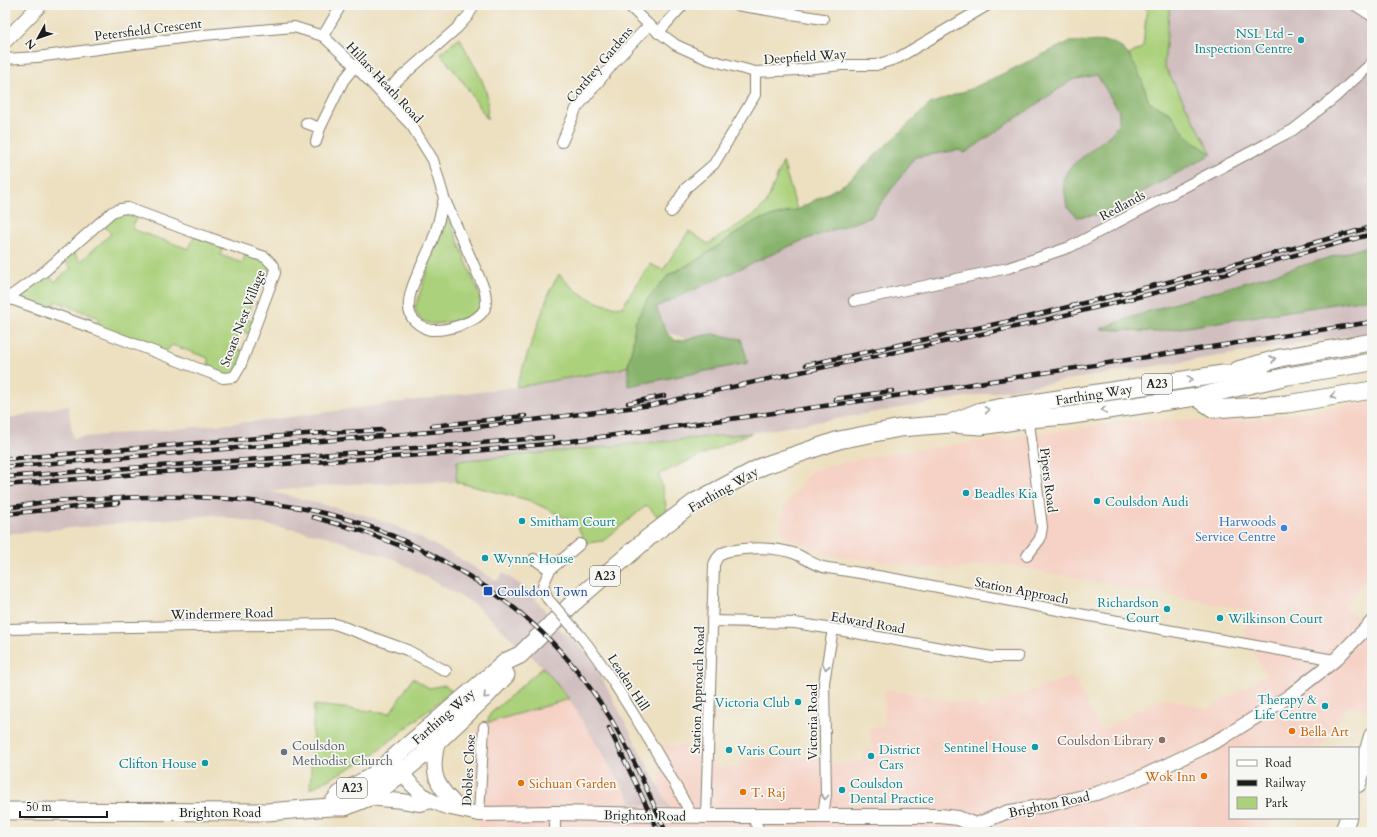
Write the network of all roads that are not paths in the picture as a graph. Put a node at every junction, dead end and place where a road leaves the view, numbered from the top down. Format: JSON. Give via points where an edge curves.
{"nodes":[{"id":1,"x":40,"y":5,"type":"edge"},
{"id":2,"x":341,"y":5,"type":"edge"},
{"id":3,"x":474,"y":5,"type":"edge"},
{"id":4,"x":628,"y":5,"type":"edge"},
{"id":5,"x":683,"y":5,"type":"edge"},
{"id":6,"x":736,"y":5,"type":"edge"},
{"id":7,"x":988,"y":5,"type":"edge"},
{"id":8,"x":1355,"y":5,"type":"edge"},
{"id":9,"x":1372,"y":16,"type":"edge"},
{"id":10,"x":823,"y":19,"type":"dead end"},
{"id":11,"x":648,"y":25,"type":"junction"},
{"id":12,"x":294,"y":27,"type":"joint"},
{"id":13,"x":658,"y":33,"type":"junction"},
{"id":14,"x":323,"y":36,"type":"junction"},
{"id":15,"x":5,"y":42,"type":"edge"},
{"id":16,"x":5,"y":59,"type":"edge"},
{"id":17,"x":1372,"y":63,"type":"edge"},
{"id":18,"x":355,"y":66,"type":"junction"},
{"id":19,"x":755,"y":72,"type":"junction"},
{"id":20,"x":382,"y":94,"type":"junction"},
{"id":21,"x":306,"y":123,"type":"dead end"},
{"id":22,"x":320,"y":128,"type":"junction"},
{"id":23,"x":316,"y":142,"type":"dead end"},
{"id":24,"x":562,"y":142,"type":"dead end"},
{"id":25,"x":444,"y":198,"type":"junction"},
{"id":26,"x":671,"y":212,"type":"dead end"},
{"id":27,"x":6,"y":299,"type":"edge"},
{"id":28,"x":854,"y":301,"type":"dead end"},
{"id":29,"x":1372,"y":342,"type":"edge"},
{"id":30,"x":1372,"y":362,"type":"edge"},
{"id":31,"x":1222,"y":374,"type":"junction"},
{"id":32,"x":1288,"y":376,"type":"junction"},
{"id":33,"x":1372,"y":390,"type":"edge"},
{"id":34,"x":1196,"y":397,"type":"junction"},
{"id":35,"x":1028,"y":412,"type":"junction"},
{"id":36,"x":580,"y":544,"type":"dead end"},
{"id":37,"x":1027,"y":556,"type":"dead end"},
{"id":38,"x":534,"y":559,"type":"dead end"},
{"id":39,"x":714,"y":565,"type":"joint"},
{"id":40,"x":550,"y":570,"type":"junction"},
{"id":41,"x":712,"y":621,"type":"junction"},
{"id":42,"x":1372,"y":622,"type":"edge"},
{"id":43,"x":5,"y":629,"type":"edge"},
{"id":44,"x":833,"y":629,"type":"junction"},
{"id":45,"x":520,"y":655,"type":"junction"},
{"id":46,"x":1018,"y":657,"type":"dead end"},
{"id":47,"x":1335,"y":660,"type":"junction"},
{"id":48,"x":446,"y":671,"type":"dead end"},
{"id":49,"x":484,"y":727,"type":"dead end"},
{"id":50,"x":1372,"y":736,"type":"edge"},
{"id":51,"x":438,"y":742,"type":"junction"},
{"id":52,"x":397,"y":766,"type":"junction"},
{"id":53,"x":1359,"y":781,"type":"edge"},
{"id":54,"x":366,"y":798,"type":"junction"},
{"id":55,"x":432,"y":801,"type":"junction"},
{"id":56,"x":330,"y":807,"type":"junction"},
{"id":57,"x":461,"y":810,"type":"junction"},
{"id":58,"x":5,"y":811,"type":"edge"},
{"id":59,"x":555,"y":813,"type":"junction"},
{"id":60,"x":479,"y":814,"type":"junction"},
{"id":61,"x":699,"y":816,"type":"junction"},
{"id":62,"x":752,"y":816,"type":"junction"},
{"id":63,"x":823,"y":816,"type":"junction"},
{"id":64,"x":1348,"y":819,"type":"edge"},
{"id":65,"x":978,"y":828,"type":"edge"},
{"id":66,"x":554,"y":832,"type":"edge"},
{"id":67,"x":760,"y":832,"type":"edge"},
{"id":68,"x":1343,"y":832,"type":"edge"}],
"edges":[{"from":1,"to":15,"type":"main road"},
{"from":2,"to":14,"type":"street"},
{"from":3,"to":20,"type":"street","via":[[458,28]]},
{"from":4,"to":11,"type":"street","name":"Deepfield Way"},
{"from":5,"to":13,"type":"street"},
{"from":6,"to":10,"type":"street"},
{"from":7,"to":19,"type":"street","name":"Deepfield Way","via":[[898,58],[876,65],[841,65]]},
{"from":8,"to":9,"type":"street"},
{"from":11,"to":13,"type":"street","name":"Deepfield Way"},
{"from":11,"to":24,"type":"street","name":"Cordrey Gardens","via":[[576,109]]},
{"from":12,"to":14,"type":"street","name":"Hillars Heath Road"},
{"from":12,"to":16,"type":"street","name":"Petersfield Crescent"},
{"from":13,"to":19,"type":"street","name":"Deepfield Way","via":[[676,45],[707,59]]},
{"from":14,"to":18,"type":"street","name":"Hillars Heath Road"},
{"from":17,"to":28,"type":"street","name":"Redlands","via":[[1334,98],[1293,130],[1070,247],[1008,268]]},
{"from":18,"to":20,"type":"street","name":"Hillars Heath Road"},
{"from":18,"to":22,"type":"street","via":[[343,81]]},
{"from":19,"to":26,"type":"street","via":[[755,95],[723,150],[714,164],[686,188]]},
{"from":20,"to":25,"type":"street","name":"Hillars Heath Road","via":[[412,126],[433,160]]},
{"from":21,"to":22,"type":"street"},
{"from":22,"to":23,"type":"street"},
{"from":25,"to":25,"type":"street","name":"Hillars Heath Road","via":[[433,240],[410,296],[411,316],[418,324],[429,330],[470,322],[479,317],[487,299]]},
{"from":27,"to":27,"type":"street","name":"Stoats Nest Village","via":[[95,329],[223,378],[234,377],[275,273],[274,266],[265,257],[128,208],[112,212],[62,257]]},
{"from":31,"to":29,"type":"highway","number":"A23","one_way":true,"via":[[1280,358]]},
{"from":30,"to":32,"type":"highway","name":"Farthing Way","number":"A23"},
{"from":31,"to":32,"type":"highway","name":"Farthing Way","number":"A23"},
{"from":35,"to":31,"type":"highway","name":"Farthing Way","number":"A23","one_way":true},
{"from":32,"to":34,"type":"highway","name":"Farthing Way","number":"A23"},
{"from":33,"to":34,"type":"highway","one_way":true,"via":[[1287,404],[1214,409]]},
{"from":34,"to":35,"type":"highway","name":"Farthing Way","number":"A23","one_way":true,"via":[[1066,416]]},
{"from":35,"to":37,"type":"street","name":"Pipers Road","via":[[1042,527],[1040,539]]},
{"from":35,"to":45,"type":"highway","name":"Farthing Way","number":"A23","via":[[981,426],[950,424],[900,428],[838,440],[762,466],[695,502],[649,537]]},
{"from":36,"to":40,"type":"street"},
{"from":38,"to":40,"type":"street"},
{"from":39,"to":41,"type":"street","name":"Station Approach Road"},
{"from":39,"to":47,"type":"street","name":"Station Approach","via":[[719,556],[728,551],[771,548],[797,555],[821,567]]},
{"from":40,"to":61,"type":"street","name":"Leaden Hill","bridge":true,"via":[[543,585],[547,598],[600,662]]},
{"from":41,"to":44,"type":"street","name":"Edward Road","via":[[795,624]]},
{"from":41,"to":61,"type":"street","name":"Station Approach Road"},
{"from":42,"to":47,"type":"street","name":"Brighton Road"},
{"from":43,"to":48,"type":"street","name":"Windermere Road","via":[[335,624],[407,650],[430,669]]},
{"from":44,"to":46,"type":"street","name":"Edward Road","via":[[992,657]]},
{"from":44,"to":63,"type":"street","name":"Victoria Road","one_way":true,"via":[[824,682],[826,795]]},
{"from":45,"to":51,"type":"highway","name":"Farthing Way","number":"A23","one_way":true,"via":[[513,667]]},
{"from":45,"to":52,"type":"highway","name":"Farthing Way","number":"A23","via":[[507,661]]},
{"from":47,"to":65,"type":"street","name":"Brighton Road","via":[[1264,713],[1224,737],[1148,775],[1098,793],[1007,812]]},
{"from":49,"to":60,"type":"street","name":"Dobles Close"},
{"from":50,"to":53,"type":"main road"},
{"from":51,"to":52,"type":"highway","name":"Farthing Way","number":"A23"},
{"from":51,"to":57,"type":"main road","via":[[434,769],[436,780]]},
{"from":52,"to":54,"type":"highway","number":"A23"},
{"from":52,"to":55,"type":"main road","name":"Brighton Road","via":[[411,784]]},
{"from":52,"to":56,"type":"highway","name":"Farthing Way","number":"A23","via":[[340,794]]},
{"from":54,"to":55,"type":"main road","name":"Brighton Road","via":[[420,804]]},
{"from":54,"to":56,"type":"highway","name":"Brighton Road","number":"A23","via":[[345,807]]},
{"from":55,"to":57,"type":"main road","name":"Brighton Road"},
{"from":56,"to":58,"type":"highway","name":"Brighton Road","number":"A23","via":[[267,812]]},
{"from":57,"to":60,"type":"main road","name":"Brighton Road"},
{"from":59,"to":60,"type":"main road","name":"Brighton Road"},
{"from":59,"to":61,"type":"main road","name":"Brighton Road"},
{"from":59,"to":66,"type":"street"},
{"from":61,"to":62,"type":"main road","name":"Brighton Road"},
{"from":62,"to":63,"type":"main road","name":"Brighton Road"},
{"from":62,"to":67,"type":"street"},
{"from":63,"to":65,"type":"main road","name":"Brighton Road","via":[[940,816],[958,818]]},
{"from":64,"to":68,"type":"main road"}]}
